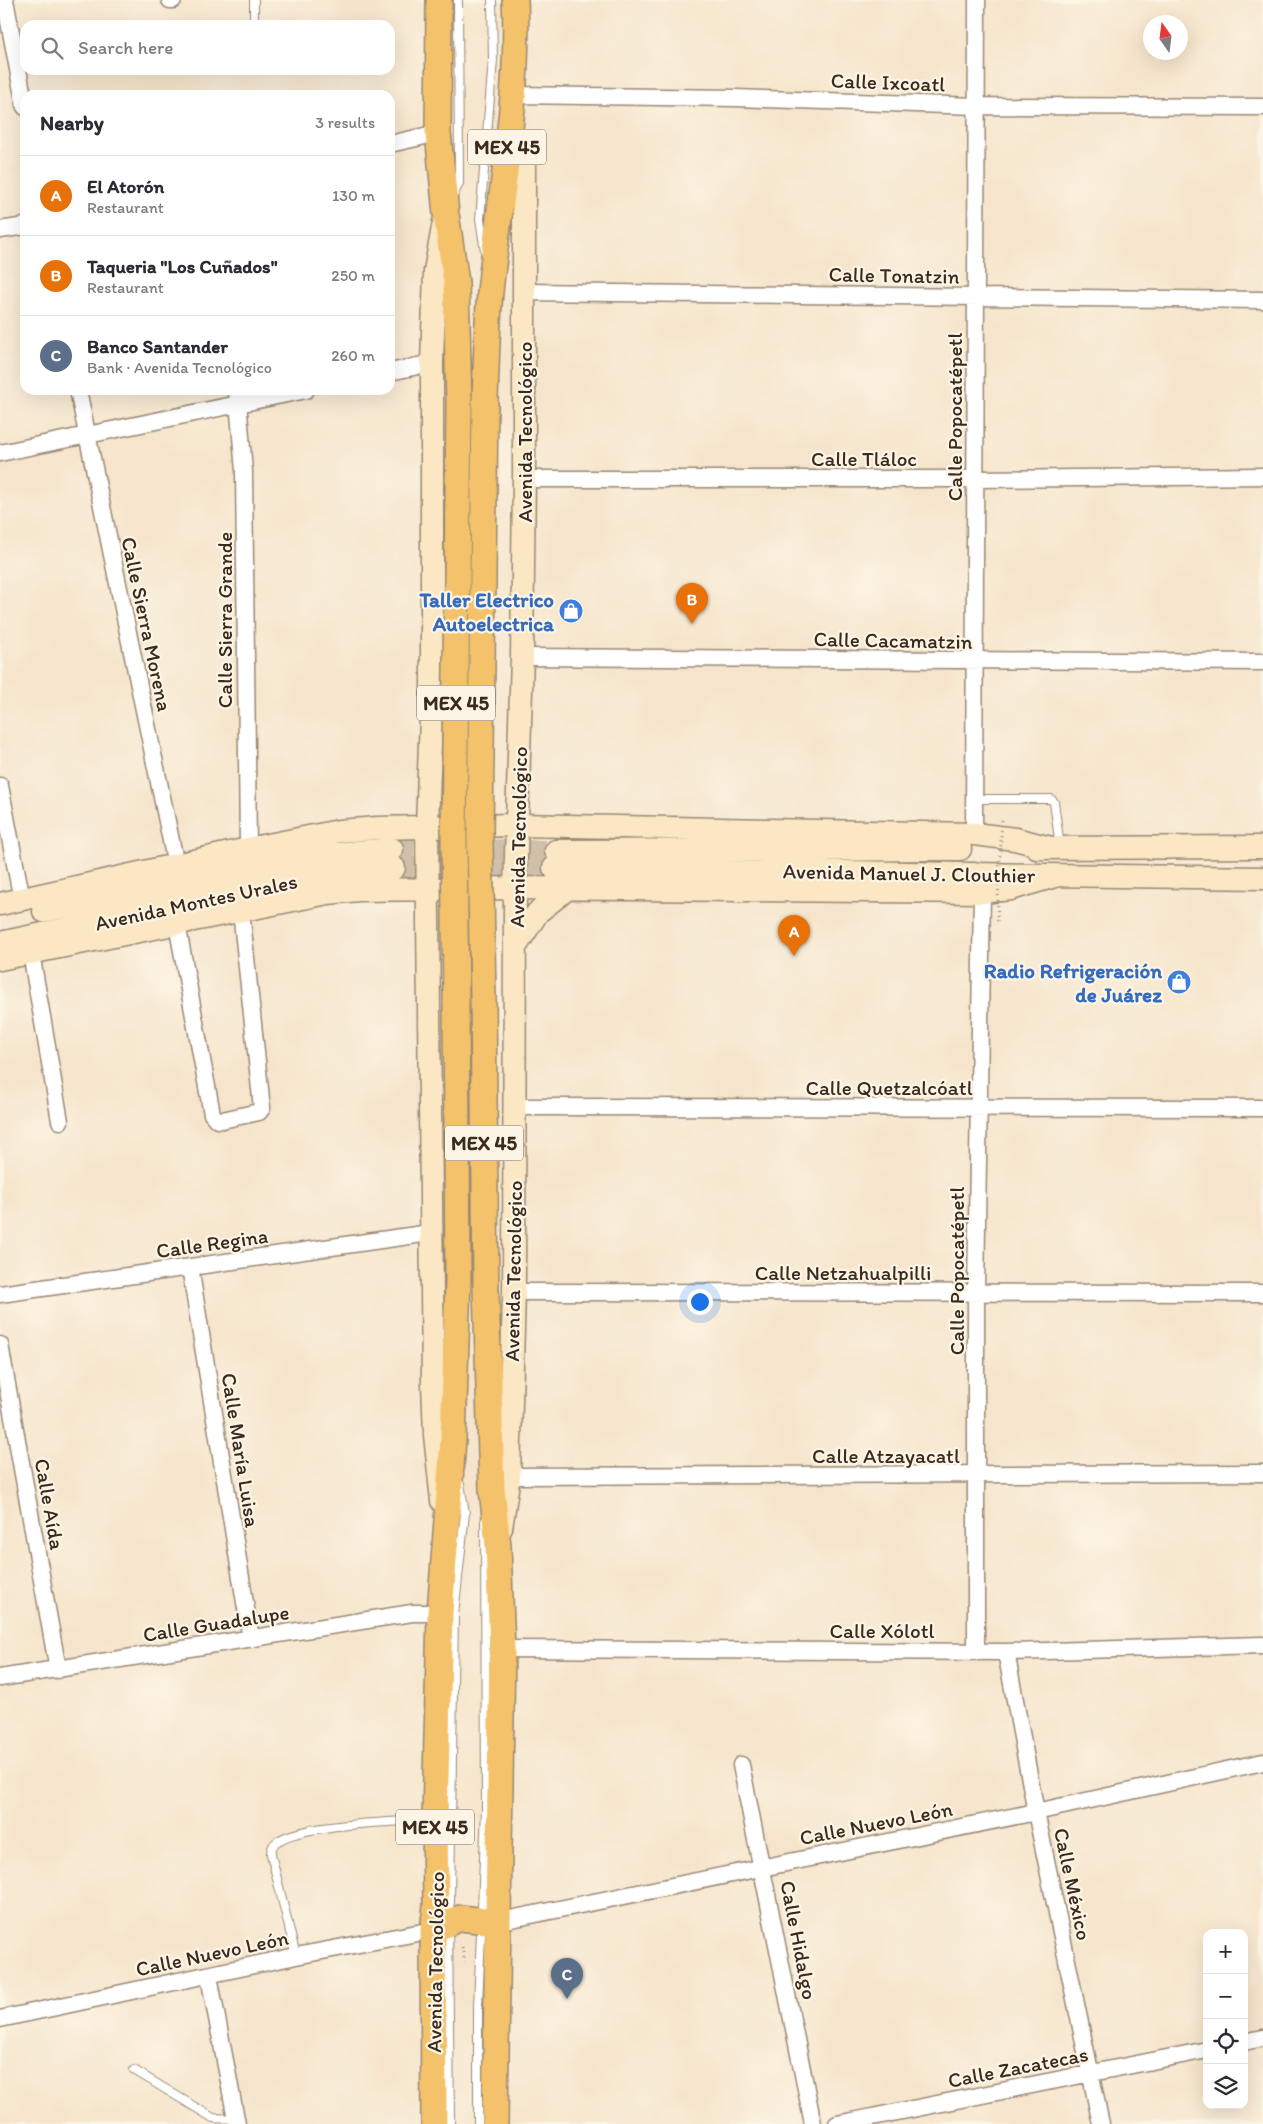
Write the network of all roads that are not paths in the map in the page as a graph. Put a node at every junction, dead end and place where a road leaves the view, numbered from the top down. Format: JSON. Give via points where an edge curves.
{"nodes":[{"id":1,"x":5,"y":0,"type":"edge"},
{"id":2,"x":254,"y":0,"type":"edge"},
{"id":3,"x":438,"y":0,"type":"edge"},
{"id":4,"x":458,"y":0,"type":"edge"},
{"id":5,"x":492,"y":0,"type":"edge"},
{"id":6,"x":515,"y":0,"type":"edge"},
{"id":7,"x":526,"y":0,"type":"edge"},
{"id":8,"x":977,"y":0,"type":"edge"},
{"id":9,"x":254,"y":20,"type":"edge"},
{"id":10,"x":517,"y":34,"type":"junction"},
{"id":11,"x":22,"y":90,"type":"edge"},
{"id":12,"x":512,"y":95,"type":"junction"},
{"id":13,"x":977,"y":106,"type":"junction"},
{"id":14,"x":1263,"y":107,"type":"edge"},
{"id":15,"x":510,"y":128,"type":"junction"},
{"id":16,"x":438,"y":133,"type":"junction"},
{"id":17,"x":395,"y":143,"type":"edge"},
{"id":18,"x":446,"y":214,"type":"junction"},
{"id":19,"x":20,"y":227,"type":"edge"},
{"id":20,"x":0,"y":230,"type":"edge"},
{"id":21,"x":524,"y":292,"type":"junction"},
{"id":22,"x":490,"y":293,"type":"junction"},
{"id":23,"x":975,"y":298,"type":"junction"},
{"id":24,"x":1263,"y":300,"type":"edge"},
{"id":25,"x":432,"y":363,"type":"junction"},
{"id":26,"x":395,"y":371,"type":"edge"},
{"id":27,"x":79,"y":395,"type":"edge"},
{"id":28,"x":257,"y":395,"type":"edge"},
{"id":29,"x":238,"y":397,"type":"edge"},
{"id":30,"x":87,"y":436,"type":"junction"},
{"id":31,"x":0,"y":453,"type":"edge"},
{"id":32,"x":1263,"y":476,"type":"edge"},
{"id":33,"x":524,"y":479,"type":"junction"},
{"id":34,"x":976,"y":479,"type":"junction"},
{"id":35,"x":522,"y":658,"type":"junction"},
{"id":36,"x":976,"y":662,"type":"junction"},
{"id":37,"x":1263,"y":662,"type":"edge"},
{"id":38,"x":0,"y":786,"type":"edge"},
{"id":39,"x":974,"y":800,"type":"junction"},
{"id":40,"x":518,"y":825,"type":"junction"},
{"id":41,"x":427,"y":826,"type":"junction"},
{"id":42,"x":974,"y":834,"type":"junction"},
{"id":43,"x":1056,"y":848,"type":"junction"},
{"id":44,"x":1263,"y":848,"type":"edge"},
{"id":45,"x":248,"y":849,"type":"junction"},
{"id":46,"x":176,"y":866,"type":"junction"},
{"id":47,"x":1055,"y":876,"type":"junction"},
{"id":48,"x":1263,"y":878,"type":"edge"},
{"id":49,"x":515,"y":888,"type":"junction"},
{"id":50,"x":567,"y":889,"type":"junction"},
{"id":51,"x":428,"y":890,"type":"junction"},
{"id":52,"x":982,"y":892,"type":"junction"},
{"id":53,"x":22,"y":900,"type":"junction"},
{"id":54,"x":0,"y":904,"type":"edge"},
{"id":55,"x":241,"y":910,"type":"junction"},
{"id":56,"x":0,"y":919,"type":"edge"},
{"id":57,"x":177,"y":924,"type":"junction"},
{"id":58,"x":0,"y":943,"type":"edge"},
{"id":59,"x":516,"y":947,"type":"junction"},
{"id":60,"x":31,"y":953,"type":"junction"},
{"id":61,"x":0,"y":959,"type":"edge"},
{"id":62,"x":514,"y":1107,"type":"junction"},
{"id":63,"x":978,"y":1108,"type":"junction"},
{"id":64,"x":1263,"y":1108,"type":"edge"},
{"id":65,"x":60,"y":1121,"type":"dead end"},
{"id":66,"x":430,"y":1233,"type":"junction"},
{"id":67,"x":190,"y":1267,"type":"junction"},
{"id":68,"x":514,"y":1292,"type":"junction"},
{"id":69,"x":976,"y":1293,"type":"junction"},
{"id":70,"x":1263,"y":1293,"type":"edge"},
{"id":71,"x":0,"y":1294,"type":"edge"},
{"id":72,"x":0,"y":1345,"type":"edge"},
{"id":73,"x":453,"y":1440,"type":"junction"},
{"id":74,"x":1263,"y":1473,"type":"edge"},
{"id":75,"x":977,"y":1476,"type":"junction"},
{"id":76,"x":500,"y":1483,"type":"junction"},
{"id":77,"x":446,"y":1530,"type":"junction"},
{"id":78,"x":440,"y":1613,"type":"junction"},
{"id":79,"x":251,"y":1639,"type":"junction"},
{"id":80,"x":1263,"y":1645,"type":"edge"},
{"id":81,"x":502,"y":1649,"type":"junction"},
{"id":82,"x":976,"y":1652,"type":"junction"},
{"id":83,"x":1006,"y":1652,"type":"junction"},
{"id":84,"x":58,"y":1670,"type":"junction"},
{"id":85,"x":0,"y":1678,"type":"edge"},
{"id":86,"x":1263,"y":1762,"type":"edge"},
{"id":87,"x":742,"y":1764,"type":"dead end"},
{"id":88,"x":1036,"y":1812,"type":"junction"},
{"id":89,"x":435,"y":1819,"type":"junction"},
{"id":90,"x":763,"y":1867,"type":"junction"},
{"id":91,"x":489,"y":1921,"type":"junction"},
{"id":92,"x":440,"y":1926,"type":"junction"},
{"id":93,"x":296,"y":1956,"type":"junction"},
{"id":94,"x":209,"y":1976,"type":"junction"},
{"id":95,"x":0,"y":2019,"type":"edge"},
{"id":96,"x":1263,"y":2038,"type":"edge"},
{"id":97,"x":1248,"y":2041,"type":"edge"},
{"id":98,"x":1203,"y":2051,"type":"edge"},
{"id":99,"x":134,"y":2070,"type":"dead end"},
{"id":100,"x":1091,"y":2074,"type":"junction"},
{"id":101,"x":237,"y":2121,"type":"edge"},
{"id":102,"x":434,"y":2124,"type":"edge"},
{"id":103,"x":450,"y":2124,"type":"edge"},
{"id":104,"x":478,"y":2124,"type":"edge"},
{"id":105,"x":495,"y":2124,"type":"edge"},
{"id":106,"x":814,"y":2124,"type":"edge"},
{"id":107,"x":837,"y":2124,"type":"edge"},
{"id":108,"x":1101,"y":2124,"type":"edge"}],
"edges":[{"from":1,"to":11,"type":"street"},
{"from":2,"to":9,"type":"lane"},
{"from":3,"to":16,"type":"main road","name":"Avenida Tecnológico","number":"MEX 45"},
{"from":4,"to":18,"type":"lane","via":[[459,183]]},
{"from":5,"to":22,"type":"lane","via":[[493,60],[480,219]]},
{"from":6,"to":10,"type":"main road","name":"Avenida Tecnológico","number":"MEX 45"},
{"from":7,"to":10,"type":"street"},
{"from":8,"to":13,"type":"street","name":"Calle Popocatépetl"},
{"from":10,"to":12,"type":"main road","name":"Avenida Tecnológico","number":"MEX 45"},
{"from":12,"to":13,"type":"street","name":"Calle Ixcoatl"},
{"from":12,"to":15,"type":"main road","name":"Avenida Tecnológico","number":"MEX 45"},
{"from":13,"to":14,"type":"street","name":"Calle Ixcoatl"},
{"from":13,"to":23,"type":"street","name":"Calle Popocatépetl"},
{"from":15,"to":21,"type":"street","name":"Avenida Tecnológico","via":[[524,164]]},
{"from":15,"to":22,"type":"main road","name":"Avenida Tecnológico","number":"MEX 45"},
{"from":16,"to":17,"type":"street"},
{"from":16,"to":18,"type":"main road","name":"Avenida Tecnológico","number":"MEX 45"},
{"from":18,"to":25,"type":"street","name":"Avenida Tecnológico","via":[[435,271]]},
{"from":18,"to":73,"type":"main road","name":"Avenida Tecnológico","number":"MEX 45","bridge":true,"via":[[456,282],[459,404],[454,839],[458,1278]]},
{"from":19,"to":20,"type":"street"},
{"from":21,"to":23,"type":"street","name":"Calle Tonatzin"},
{"from":21,"to":33,"type":"street","name":"Avenida Tecnológico"},
{"from":22,"to":76,"type":"main road","name":"Avenida Tecnológico","number":"MEX 45","bridge":true,"via":[[485,402],[480,840],[486,1288]]},
{"from":23,"to":24,"type":"street","name":"Calle Tonatzin"},
{"from":23,"to":34,"type":"street","name":"Calle Popocatépetl"},
{"from":25,"to":26,"type":"street"},
{"from":25,"to":41,"type":"street","name":"Avenida Tecnológico","via":[[432,689]]},
{"from":27,"to":30,"type":"street","name":"Calle Sierra Morena"},
{"from":28,"to":29,"type":"street"},
{"from":29,"to":30,"type":"street"},
{"from":29,"to":45,"type":"street","name":"Calle Sierra Grande","via":[[244,471]]},
{"from":30,"to":31,"type":"street"},
{"from":30,"to":46,"type":"street","name":"Calle Sierra Morena"},
{"from":32,"to":34,"type":"street","name":"Calle Tláloc"},
{"from":33,"to":34,"type":"street","name":"Calle Tláloc"},
{"from":33,"to":35,"type":"street","name":"Avenida Tecnológico"},
{"from":34,"to":36,"type":"street","name":"Calle Popocatépetl"},
{"from":35,"to":36,"type":"street","name":"Calle Cacamatzin"},
{"from":35,"to":40,"type":"street","name":"Avenida Tecnológico"},
{"from":36,"to":37,"type":"street","name":"Calle Cacamatzin"},
{"from":36,"to":39,"type":"street","name":"Calle Popocatépetl"},
{"from":38,"to":53,"type":"street"},
{"from":39,"to":42,"type":"street","name":"Calle Popocatépetl"},
{"from":39,"to":43,"type":"lane","via":[[1054,802]]},
{"from":40,"to":41,"type":"street"},
{"from":40,"to":42,"type":"street"},
{"from":40,"to":49,"type":"street","name":"Avenida Tecnológico"},
{"from":41,"to":45,"type":"street","via":[[339,831]]},
{"from":41,"to":51,"type":"street","name":"Avenida Tecnológico"},
{"from":42,"to":43,"type":"street"},
{"from":43,"to":44,"type":"street","name":"Avenida Manuel J. Clouthier"},
{"from":43,"to":47,"type":"street","name":"Avenida Manuel J. Clouthier","via":[[556,860]]},
{"from":45,"to":46,"type":"street"},
{"from":46,"to":53,"type":"street"},
{"from":47,"to":48,"type":"street","name":"Avenida Manuel J. Clouthier"},
{"from":47,"to":52,"type":"street","via":[[1012,889]]},
{"from":49,"to":50,"type":"street"},
{"from":49,"to":51,"type":"street"},
{"from":49,"to":59,"type":"street","name":"Avenida Tecnológico"},
{"from":50,"to":52,"type":"street"},
{"from":50,"to":59,"type":"street","via":[[538,912]]},
{"from":51,"to":55,"type":"street","via":[[328,893]]},
{"from":51,"to":66,"type":"street","name":"Avenida Tecnológico"},
{"from":52,"to":63,"type":"street","name":"Calle Popocatépetl"},
{"from":53,"to":54,"type":"street"},
{"from":55,"to":57,"type":"street"},
{"from":55,"to":57,"type":"street","via":[[262,1104],[259,1112],[222,1120],[217,1120],[212,1114]]},
{"from":56,"to":58,"type":"street","name":"Avenida Montes Urales","via":[[325,855],[393,858]]},
{"from":57,"to":60,"type":"street"},
{"from":59,"to":62,"type":"street","name":"Avenida Tecnológico"},
{"from":60,"to":61,"type":"street"},
{"from":60,"to":65,"type":"street"},
{"from":62,"to":63,"type":"street","name":"Calle Quetzalcóatl"},
{"from":62,"to":68,"type":"street","name":"Avenida Tecnológico"},
{"from":63,"to":64,"type":"street","name":"Calle Quetzalcóatl"},
{"from":63,"to":69,"type":"street","name":"Calle Popocatépetl"},
{"from":66,"to":67,"type":"street","name":"Calle Regina"},
{"from":66,"to":77,"type":"street","name":"Avenida Tecnológico","via":[[435,1435]]},
{"from":67,"to":71,"type":"street","name":"Calle Regina"},
{"from":67,"to":79,"type":"street","name":"Calle María Luisa"},
{"from":68,"to":69,"type":"street","name":"Calle Netzahualpilli"},
{"from":68,"to":76,"type":"street","name":"Avenida Tecnológico"},
{"from":69,"to":70,"type":"street","name":"Calle Netzahualpilli"},
{"from":69,"to":75,"type":"street","name":"Calle Popocatépetl"},
{"from":72,"to":84,"type":"street","name":"Calle Aída"},
{"from":73,"to":77,"type":"main road","name":"Avenida Tecnológico","number":"MEX 45"},
{"from":73,"to":92,"type":"lane","via":[[465,1513],[454,1615],[450,1901]]},
{"from":74,"to":75,"type":"street","name":"Calle Atzayacatl"},
{"from":75,"to":76,"type":"street","name":"Calle Atzayacatl"},
{"from":75,"to":82,"type":"street","name":"Calle Popocatépetl"},
{"from":76,"to":81,"type":"main road","name":"Avenida Tecnológico","number":"MEX 45","via":[[498,1546]]},
{"from":76,"to":91,"type":"lane","via":[[484,1528]]},
{"from":77,"to":78,"type":"main road","name":"Avenida Tecnológico","number":"MEX 45"},
{"from":78,"to":79,"type":"street","name":"Calle Guadalupe","via":[[412,1614]]},
{"from":78,"to":89,"type":"main road","name":"Avenida Tecnológico","number":"MEX 45"},
{"from":79,"to":84,"type":"street","name":"Calle Guadalupe"},
{"from":80,"to":83,"type":"street","name":"Calle Xólotl"},
{"from":81,"to":82,"type":"street","name":"Calle Xólotl"},
{"from":81,"to":91,"type":"main road","name":"Avenida Tecnológico","number":"MEX 45"},
{"from":82,"to":83,"type":"street","name":"Calle Xólotl"},
{"from":83,"to":88,"type":"street","name":"Calle México"},
{"from":84,"to":85,"type":"street","name":"Calle Guadalupe"},
{"from":86,"to":88,"type":"street","name":"Calle Nuevo León"},
{"from":87,"to":90,"type":"street","name":"Calle Hidalgo"},
{"from":88,"to":90,"type":"street","name":"Calle Nuevo León"},
{"from":88,"to":100,"type":"street","name":"Calle México"},
{"from":89,"to":92,"type":"main road","name":"Avenida Tecnológico","number":"MEX 45","via":[[436,1906]]},
{"from":89,"to":93,"type":"lane","via":[[304,1830],[277,1841],[272,1854]]},
{"from":90,"to":91,"type":"street","name":"Calle Nuevo León","via":[[512,1921]]},
{"from":90,"to":106,"type":"street","name":"Calle Hidalgo"},
{"from":91,"to":92,"type":"main road","via":[[460,1918]]},
{"from":91,"to":104,"type":"lane","via":[[478,2007]]},
{"from":91,"to":105,"type":"main road","name":"Avenida Tecnológico","number":"MEX 45"},
{"from":92,"to":93,"type":"street","name":"Calle Nuevo León"},
{"from":92,"to":102,"type":"main road","name":"Avenida Tecnológico","number":"MEX 45"},
{"from":92,"to":103,"type":"lane"},
{"from":93,"to":94,"type":"street","name":"Calle Nuevo León"},
{"from":94,"to":95,"type":"street","name":"Calle Nuevo León"},
{"from":94,"to":101,"type":"street"},
{"from":96,"to":97,"type":"street"},
{"from":98,"to":100,"type":"street","name":"Calle Zacatecas"},
{"from":99,"to":101,"type":"lane","via":[[214,2118]]},
{"from":100,"to":107,"type":"street","name":"Calle Zacatecas"},
{"from":100,"to":108,"type":"street","name":"Calle México"}]}
